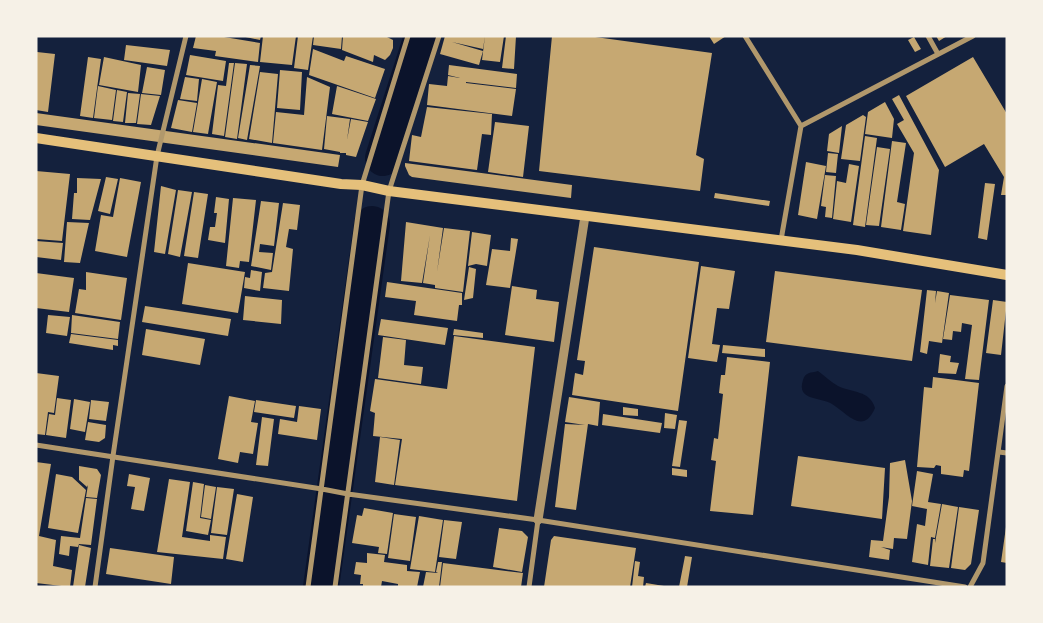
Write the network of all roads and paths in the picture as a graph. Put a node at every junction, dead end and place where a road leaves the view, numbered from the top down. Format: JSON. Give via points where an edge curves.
{"nodes":[{"id":1,"x":186,"y":36,"type":"edge"},
{"id":2,"x":408,"y":36,"type":"edge"},
{"id":3,"x":439,"y":36,"type":"edge"},
{"id":4,"x":745,"y":36,"type":"edge"},
{"id":5,"x":928,"y":36,"type":"edge"},
{"id":6,"x":973,"y":36,"type":"edge"},
{"id":7,"x":938,"y":54,"type":"junction"},
{"id":8,"x":801,"y":126,"type":"junction"},
{"id":9,"x":36,"y":138,"type":"edge"},
{"id":10,"x":157,"y":156,"type":"junction"},
{"id":11,"x":362,"y":185,"type":"junction"},
{"id":12,"x":390,"y":191,"type":"junction"},
{"id":13,"x":585,"y":216,"type":"junction"},
{"id":14,"x":782,"y":240,"type":"junction"},
{"id":15,"x":1007,"y":276,"type":"edge"},
{"id":16,"x":1007,"y":386,"type":"edge"},
{"id":17,"x":36,"y":445,"type":"edge"},
{"id":18,"x":999,"y":452,"type":"junction"},
{"id":19,"x":1007,"y":453,"type":"edge"},
{"id":20,"x":113,"y":456,"type":"junction"},
{"id":21,"x":322,"y":488,"type":"junction"},
{"id":22,"x":348,"y":494,"type":"junction"},
{"id":23,"x":538,"y":520,"type":"junction"},
{"id":24,"x":95,"y":587,"type":"edge"},
{"id":25,"x":308,"y":587,"type":"edge"},
{"id":26,"x":335,"y":587,"type":"edge"},
{"id":27,"x":529,"y":587,"type":"edge"},
{"id":28,"x":966,"y":587,"type":"edge"},
{"id":29,"x":970,"y":587,"type":"edge"}],
"edges":[{"from":1,"to":10,"type":"street"},
{"from":2,"to":11,"type":"street"},
{"from":3,"to":12,"type":"street"},
{"from":4,"to":8,"type":"street"},
{"from":5,"to":7,"type":"street"},
{"from":6,"to":7,"type":"street"},
{"from":7,"to":8,"type":"street"},
{"from":8,"to":14,"type":"street"},
{"from":9,"to":10,"type":"main road"},
{"from":10,"to":11,"type":"main road"},
{"from":10,"to":20,"type":"street"},
{"from":11,"to":12,"type":"main road"},
{"from":11,"to":21,"type":"street"},
{"from":12,"to":13,"type":"main road"},
{"from":12,"to":22,"type":"street"},
{"from":13,"to":14,"type":"main road"},
{"from":13,"to":23,"type":"street"},
{"from":14,"to":15,"type":"main road"},
{"from":16,"to":18,"type":"street"},
{"from":17,"to":20,"type":"street"},
{"from":18,"to":19,"type":"street"},
{"from":18,"to":29,"type":"street","via":[[983,563]]},
{"from":20,"to":21,"type":"street"},
{"from":20,"to":24,"type":"street"},
{"from":21,"to":22,"type":"street"},
{"from":21,"to":25,"type":"street"},
{"from":22,"to":23,"type":"street"},
{"from":22,"to":26,"type":"street"},
{"from":23,"to":27,"type":"street"},
{"from":23,"to":28,"type":"street"}]}
